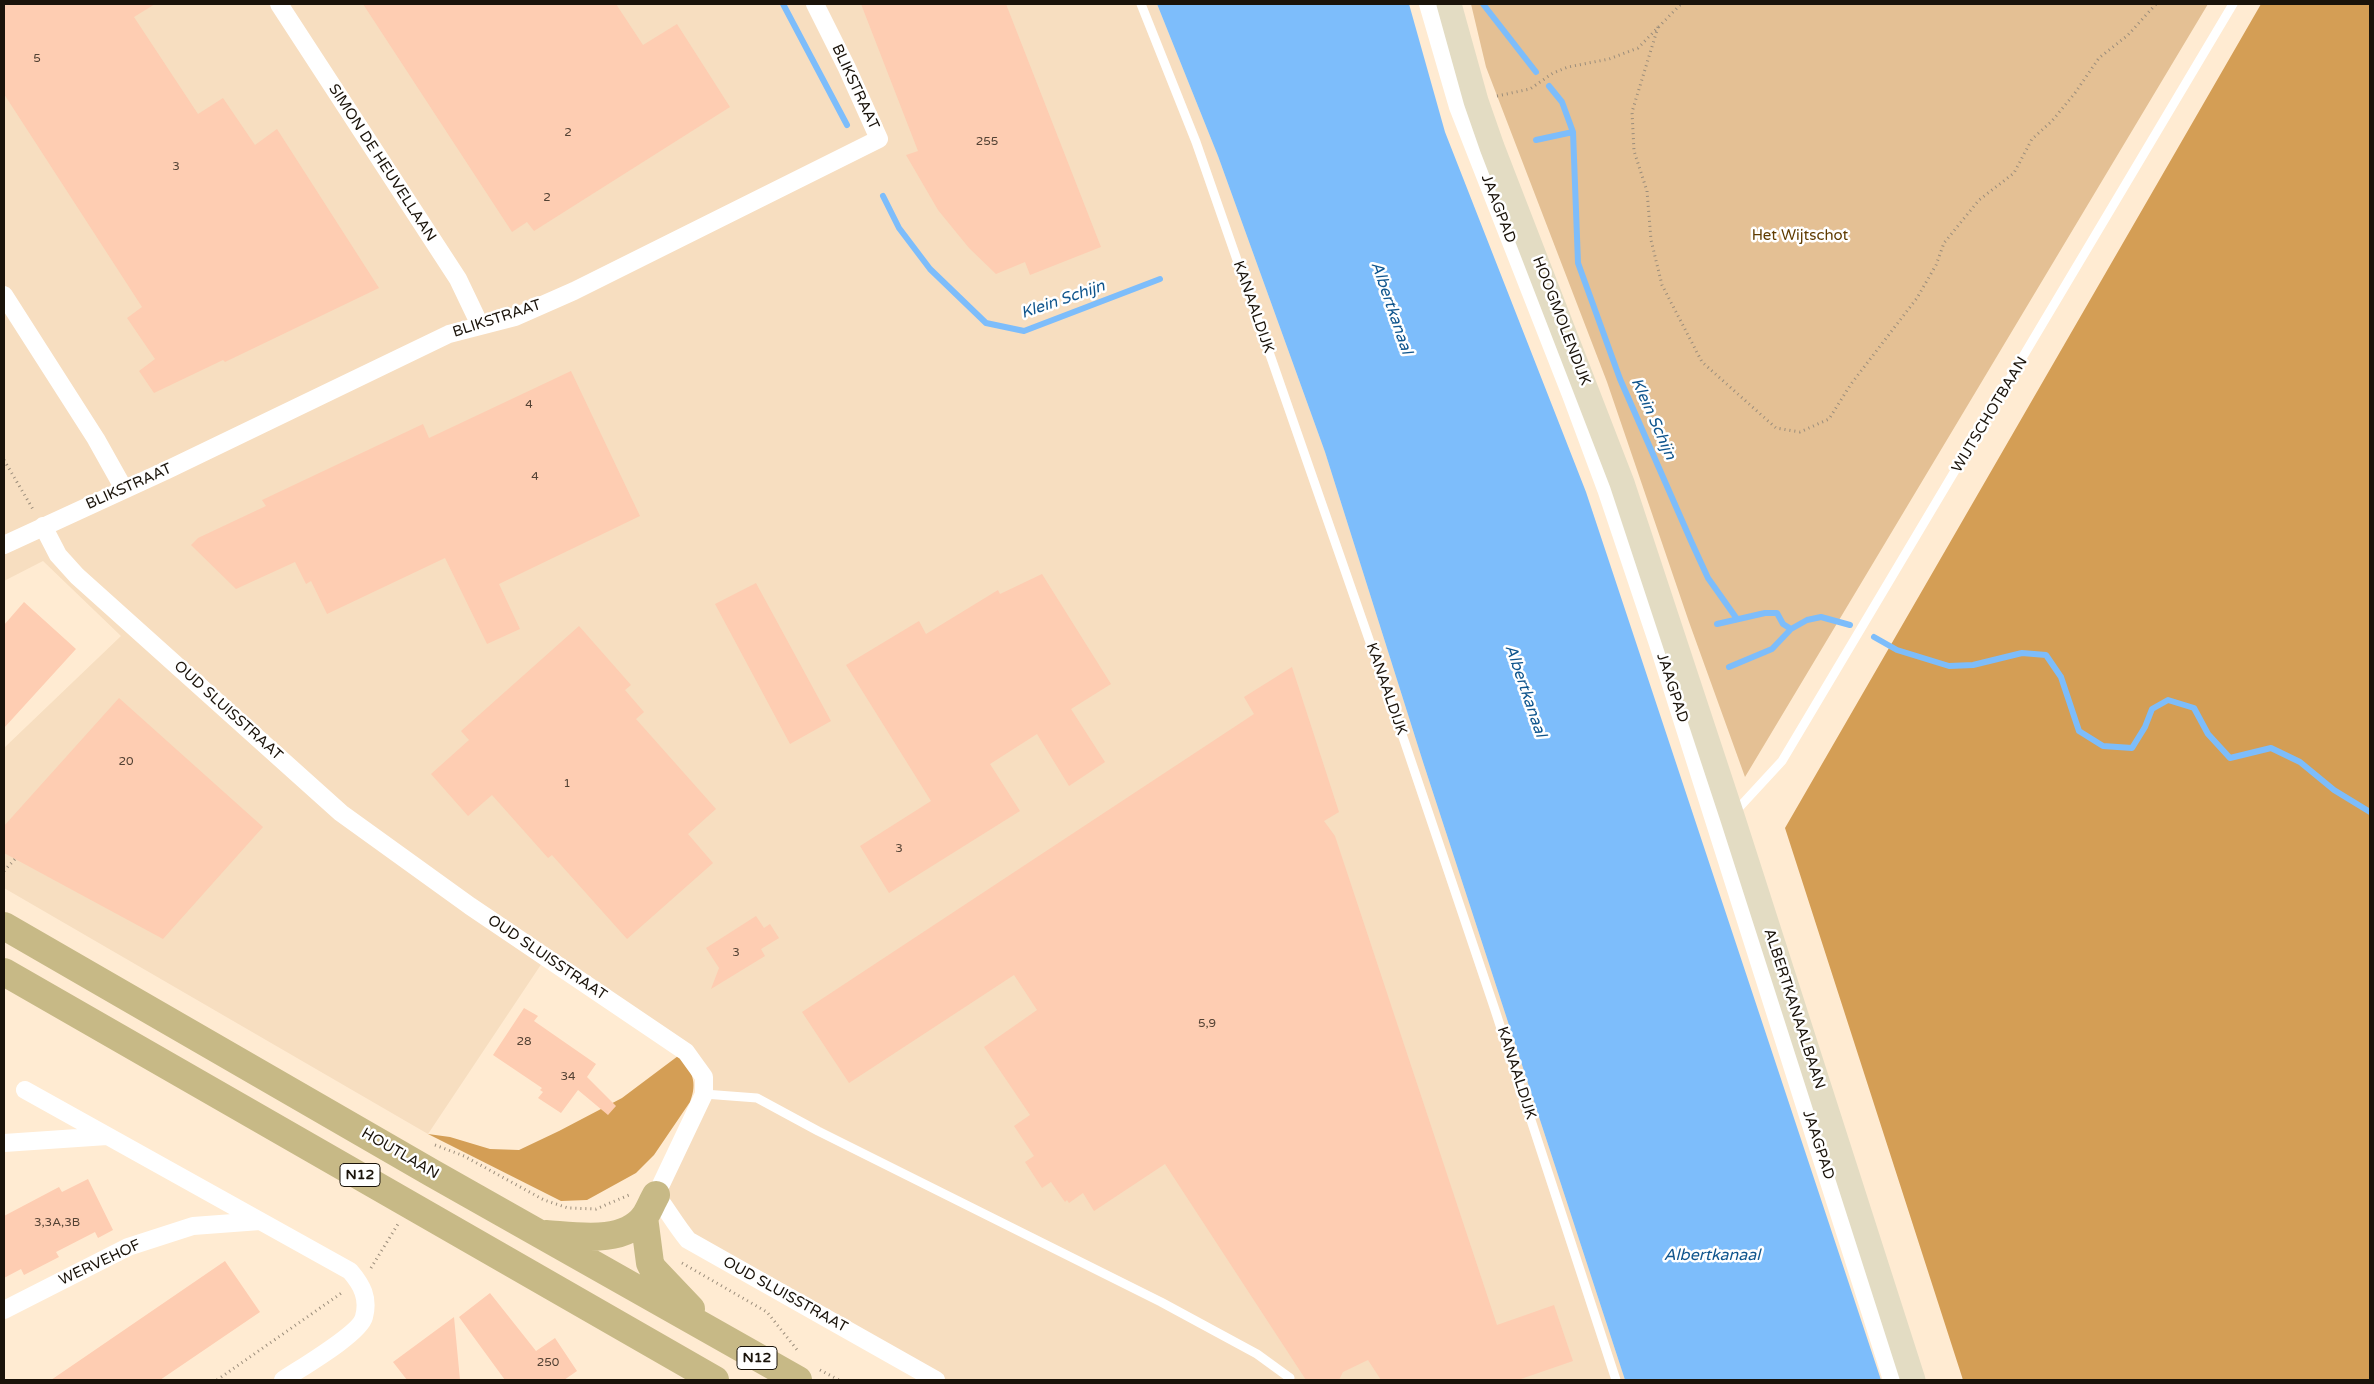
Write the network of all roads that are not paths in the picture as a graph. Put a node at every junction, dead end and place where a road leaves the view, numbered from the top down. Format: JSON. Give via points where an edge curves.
{"nodes":[{"id":1,"x":279,"y":4,"type":"edge"},
{"id":2,"x":815,"y":4,"type":"edge"},
{"id":3,"x":1141,"y":4,"type":"edge"},
{"id":4,"x":1428,"y":4,"type":"edge"},
{"id":5,"x":1449,"y":4,"type":"edge"},
{"id":6,"x":2233,"y":4,"type":"edge"},
{"id":7,"x":4,"y":295,"type":"edge"},
{"id":8,"x":480,"y":326,"type":"junction"},
{"id":9,"x":124,"y":489,"type":"junction"},
{"id":10,"x":43,"y":526,"type":"junction"},
{"id":11,"x":4,"y":545,"type":"edge"},
{"id":12,"x":1674,"y":639,"type":"joint"},
{"id":13,"x":1732,"y":816,"type":"junction"},
{"id":14,"x":4,"y":926,"type":"edge"},
{"id":15,"x":4,"y":972,"type":"edge"},
{"id":16,"x":25,"y":1090,"type":"dead end"},
{"id":17,"x":704,"y":1094,"type":"junction"},
{"id":18,"x":106,"y":1136,"type":"junction"},
{"id":19,"x":4,"y":1143,"type":"edge"},
{"id":20,"x":649,"y":1219,"type":"junction"},
{"id":21,"x":260,"y":1221,"type":"junction"},
{"id":22,"x":539,"y":1234,"type":"junction"},
{"id":23,"x":4,"y":1310,"type":"edge"},
{"id":24,"x":717,"y":1335,"type":"junction"},
{"id":25,"x":808,"y":1374,"type":"edge"},
{"id":26,"x":1290,"y":1378,"type":"dead end"},
{"id":27,"x":283,"y":1380,"type":"edge"},
{"id":28,"x":715,"y":1380,"type":"edge"},
{"id":29,"x":936,"y":1380,"type":"edge"},
{"id":30,"x":1616,"y":1380,"type":"edge"},
{"id":31,"x":1892,"y":1380,"type":"edge"},
{"id":32,"x":1913,"y":1380,"type":"edge"}],
"edges":[{"from":1,"to":8,"type":"street","name":"SIMON DE HEUVELLAAN","via":[[458,279]]},
{"from":2,"to":8,"type":"street","name":"BLIKSTRAAT","via":[[879,139],[574,291],[515,317]]},
{"from":3,"to":30,"type":"lane","name":"KANAALDIJK","via":[[1196,142],[1405,743]]},
{"from":4,"to":31,"type":"street","name":"JAAGPAD","via":[[1458,107],[1606,489]]},
{"from":5,"to":12,"type":"street","name":"HOOGMOLENDIJK","via":[[1476,101],[1619,475]]},
{"from":6,"to":13,"type":"lane","name":"WIJTSCHOTBAAN","via":[[1782,762]]},
{"from":7,"to":9,"type":"street"},
{"from":8,"to":9,"type":"street","name":"BLIKSTRAAT","via":[[449,334]]},
{"from":9,"to":10,"type":"street","name":"BLIKSTRAAT"},
{"from":10,"to":11,"type":"street","name":"BLIKSTRAAT"},
{"from":10,"to":17,"type":"street","name":"OUD SLUISSTRAAT","via":[[58,555],[77,576],[341,813],[470,906],[686,1052],[704,1077]]},
{"from":12,"to":13,"type":"street","name":"ALBERTKANAALBAAN"},
{"from":13,"to":32,"type":"street","name":"ALBERTKANAALBAAN"},
{"from":14,"to":22,"type":"main road","name":"HOUTLAAN","number":"N12"},
{"from":15,"to":28,"type":"main road","number":"N12"},
{"from":16,"to":18,"type":"street"},
{"from":17,"to":20,"type":"street"},
{"from":17,"to":26,"type":"lane","via":[[757,1098],[1161,1302],[1257,1354]]},
{"from":18,"to":19,"type":"street"},
{"from":18,"to":21,"type":"street"},
{"from":20,"to":22,"type":"main road","via":[[626,1231],[608,1235]]},
{"from":20,"to":24,"type":"main road","via":[[650,1263],[658,1276]]},
{"from":20,"to":29,"type":"street","name":"OUD SLUISSTRAAT","via":[[667,1210],[670,1219],[688,1240]]},
{"from":21,"to":23,"type":"street","name":"WERVEHOF","via":[[193,1226],[128,1247]]},
{"from":21,"to":27,"type":"street","via":[[350,1271],[364,1288],[364,1318],[354,1332]]},
{"from":22,"to":24,"type":"main road","name":"HOUTLAAN","number":"N12"},
{"from":24,"to":25,"type":"main road","name":"HOUTLAAN","number":"N12"}]}
